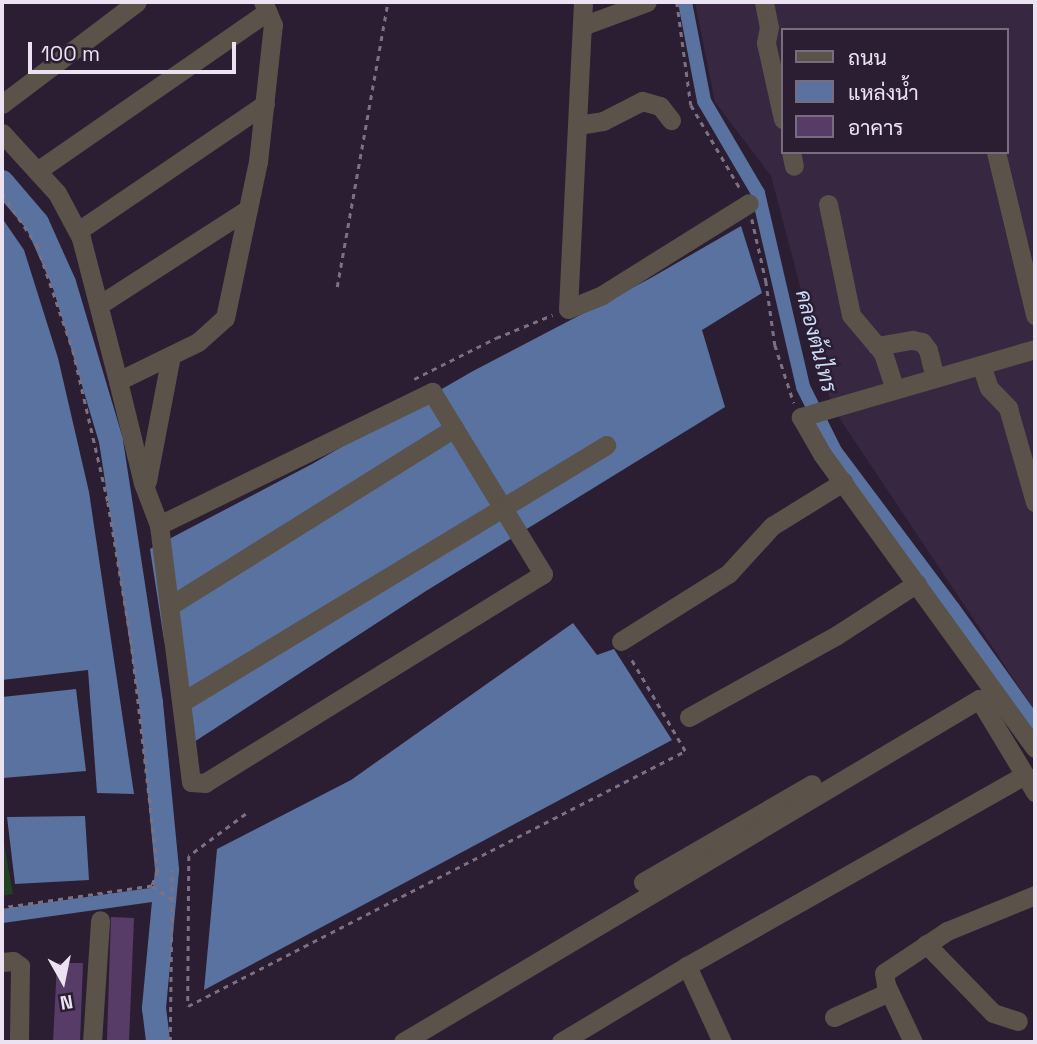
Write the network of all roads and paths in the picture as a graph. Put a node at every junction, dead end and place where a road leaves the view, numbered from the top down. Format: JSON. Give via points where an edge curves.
{"nodes":[{"id":1,"x":137,"y":2,"type":"edge"},
{"id":2,"x":388,"y":2,"type":"edge"},
{"id":3,"x":583,"y":2,"type":"edge"},
{"id":4,"x":647,"y":2,"type":"edge"},
{"id":5,"x":677,"y":2,"type":"edge"},
{"id":6,"x":764,"y":2,"type":"edge"},
{"id":7,"x":265,"y":7,"type":"edge"},
{"id":8,"x":582,"y":26,"type":"junction"},
{"id":9,"x":2,"y":104,"type":"edge"},
{"id":10,"x":265,"y":104,"type":"junction"},
{"id":11,"x":782,"y":115,"type":"edge"},
{"id":12,"x":671,"y":120,"type":"dead end"},
{"id":13,"x":578,"y":125,"type":"junction"},
{"id":14,"x":2,"y":133,"type":"edge"},
{"id":15,"x":996,"y":154,"type":"edge"},
{"id":16,"x":37,"y":171,"type":"junction"},
{"id":17,"x":2,"y":193,"type":"edge"},
{"id":18,"x":749,"y":203,"type":"junction"},
{"id":19,"x":828,"y":204,"type":"dead end"},
{"id":20,"x":248,"y":209,"type":"junction"},
{"id":21,"x":78,"y":231,"type":"junction"},
{"id":22,"x":337,"y":288,"type":"dead end"},
{"id":23,"x":99,"y":305,"type":"junction"},
{"id":24,"x":568,"y":309,"type":"junction"},
{"id":25,"x":1035,"y":315,"type":"edge"},
{"id":26,"x":877,"y":346,"type":"junction"},
{"id":27,"x":1035,"y":349,"type":"edge"},
{"id":28,"x":171,"y":355,"type":"junction"},
{"id":29,"x":981,"y":365,"type":"junction"},
{"id":30,"x":935,"y":378,"type":"junction"},
{"id":31,"x":414,"y":379,"type":"dead end"},
{"id":32,"x":118,"y":381,"type":"junction"},
{"id":33,"x":895,"y":389,"type":"junction"},
{"id":34,"x":801,"y":417,"type":"junction"},
{"id":35,"x":454,"y":428,"type":"junction"},
{"id":36,"x":606,"y":445,"type":"dead end"},
{"id":37,"x":843,"y":482,"type":"junction"},
{"id":38,"x":146,"y":490,"type":"junction"},
{"id":39,"x":1035,"y":502,"type":"edge"},
{"id":40,"x":502,"y":507,"type":"junction"},
{"id":41,"x":159,"y":524,"type":"junction"},
{"id":42,"x":917,"y":583,"type":"junction"},
{"id":43,"x":171,"y":605,"type":"junction"},
{"id":44,"x":621,"y":641,"type":"joint"},
{"id":45,"x":988,"y":681,"type":"junction"},
{"id":46,"x":182,"y":702,"type":"junction"},
{"id":47,"x":689,"y":718,"type":"dead end"},
{"id":48,"x":1035,"y":748,"type":"edge"},
{"id":49,"x":1025,"y":775,"type":"junction"},
{"id":50,"x":1035,"y":792,"type":"edge"},
{"id":51,"x":246,"y":814,"type":"dead end"},
{"id":52,"x":172,"y":870,"type":"dead end"},
{"id":53,"x":643,"y":882,"type":"dead end"},
{"id":54,"x":152,"y":886,"type":"junction"},
{"id":55,"x":1035,"y":895,"type":"edge"},
{"id":56,"x":170,"y":899,"type":"junction"},
{"id":57,"x":2,"y":908,"type":"edge"},
{"id":58,"x":100,"y":920,"type":"dead end"},
{"id":59,"x":926,"y":944,"type":"junction"},
{"id":60,"x":2,"y":962,"type":"edge"},
{"id":61,"x":687,"y":966,"type":"junction"},
{"id":62,"x":889,"y":992,"type":"junction"},
{"id":63,"x":834,"y":1017,"type":"dead end"},
{"id":64,"x":1018,"y":1021,"type":"dead end"},
{"id":65,"x":19,"y":1042,"type":"edge"},
{"id":66,"x":92,"y":1042,"type":"edge"},
{"id":67,"x":170,"y":1042,"type":"edge"},
{"id":68,"x":403,"y":1042,"type":"edge"},
{"id":69,"x":561,"y":1042,"type":"edge"},
{"id":70,"x":722,"y":1042,"type":"edge"},
{"id":71,"x":914,"y":1042,"type":"edge"}],
"edges":[{"from":1,"to":9,"type":"street"},
{"from":2,"to":22,"type":"path"},
{"from":3,"to":8,"type":"street"},
{"from":4,"to":8,"type":"street"},
{"from":5,"to":18,"type":"path","via":[[691,105]]},
{"from":6,"to":11,"type":"street","via":[[769,27],[766,43]]},
{"from":7,"to":10,"type":"street","via":[[273,25]]},
{"from":7,"to":16,"type":"street"},
{"from":8,"to":13,"type":"street"},
{"from":10,"to":20,"type":"street"},
{"from":10,"to":21,"type":"street"},
{"from":12,"to":13,"type":"street","via":[[660,106],[642,101],[603,121]]},
{"from":13,"to":24,"type":"street"},
{"from":14,"to":16,"type":"street"},
{"from":15,"to":25,"type":"street"},
{"from":16,"to":21,"type":"street","via":[[57,193]]},
{"from":17,"to":54,"type":"path","via":[[42,258],[73,349],[108,502],[131,639],[154,836],[158,871]]},
{"from":18,"to":24,"type":"street","via":[[602,295]]},
{"from":18,"to":34,"type":"path","via":[[775,345]]},
{"from":19,"to":26,"type":"street","via":[[851,315]]},
{"from":20,"to":23,"type":"street"},
{"from":20,"to":28,"type":"street","via":[[225,318],[198,342]]},
{"from":21,"to":23,"type":"street"},
{"from":23,"to":32,"type":"street"},
{"from":24,"to":31,"type":"path"},
{"from":26,"to":30,"type":"street","via":[[922,342]]},
{"from":26,"to":33,"type":"street"},
{"from":27,"to":29,"type":"street"},
{"from":28,"to":32,"type":"street"},
{"from":28,"to":38,"type":"street"},
{"from":29,"to":30,"type":"street"},
{"from":29,"to":39,"type":"street","via":[[989,388],[1008,408]]},
{"from":30,"to":33,"type":"street"},
{"from":32,"to":38,"type":"street"},
{"from":33,"to":34,"type":"street"},
{"from":34,"to":37,"type":"street"},
{"from":35,"to":40,"type":"street"},
{"from":35,"to":41,"type":"street","via":[[432,392]]},
{"from":35,"to":43,"type":"street"},
{"from":36,"to":40,"type":"street"},
{"from":37,"to":42,"type":"street"},
{"from":37,"to":44,"type":"street","via":[[772,526],[729,574]]},
{"from":38,"to":41,"type":"street"},
{"from":40,"to":46,"type":"street"},
{"from":40,"to":46,"type":"street","via":[[543,574],[205,783],[191,782]]},
{"from":41,"to":43,"type":"street"},
{"from":42,"to":45,"type":"street"},
{"from":42,"to":47,"type":"street","via":[[837,635]]},
{"from":43,"to":46,"type":"street"},
{"from":44,"to":51,"type":"path","via":[[685,751],[188,1006],[189,856]]},
{"from":45,"to":48,"type":"street"},
{"from":45,"to":53,"type":"street"},
{"from":49,"to":50,"type":"street"},
{"from":49,"to":61,"type":"street"},
{"from":49,"to":68,"type":"street","via":[[979,699]]},
{"from":52,"to":56,"type":"path"},
{"from":54,"to":56,"type":"path"},
{"from":54,"to":57,"type":"path"},
{"from":55,"to":59,"type":"street"},
{"from":56,"to":67,"type":"path"},
{"from":58,"to":66,"type":"street"},
{"from":59,"to":62,"type":"street","via":[[884,973]]},
{"from":59,"to":64,"type":"street","via":[[993,1013]]},
{"from":60,"to":65,"type":"street","via":[[20,966]]},
{"from":61,"to":69,"type":"street"},
{"from":61,"to":70,"type":"street"},
{"from":62,"to":63,"type":"street"},
{"from":62,"to":71,"type":"street"}]}
